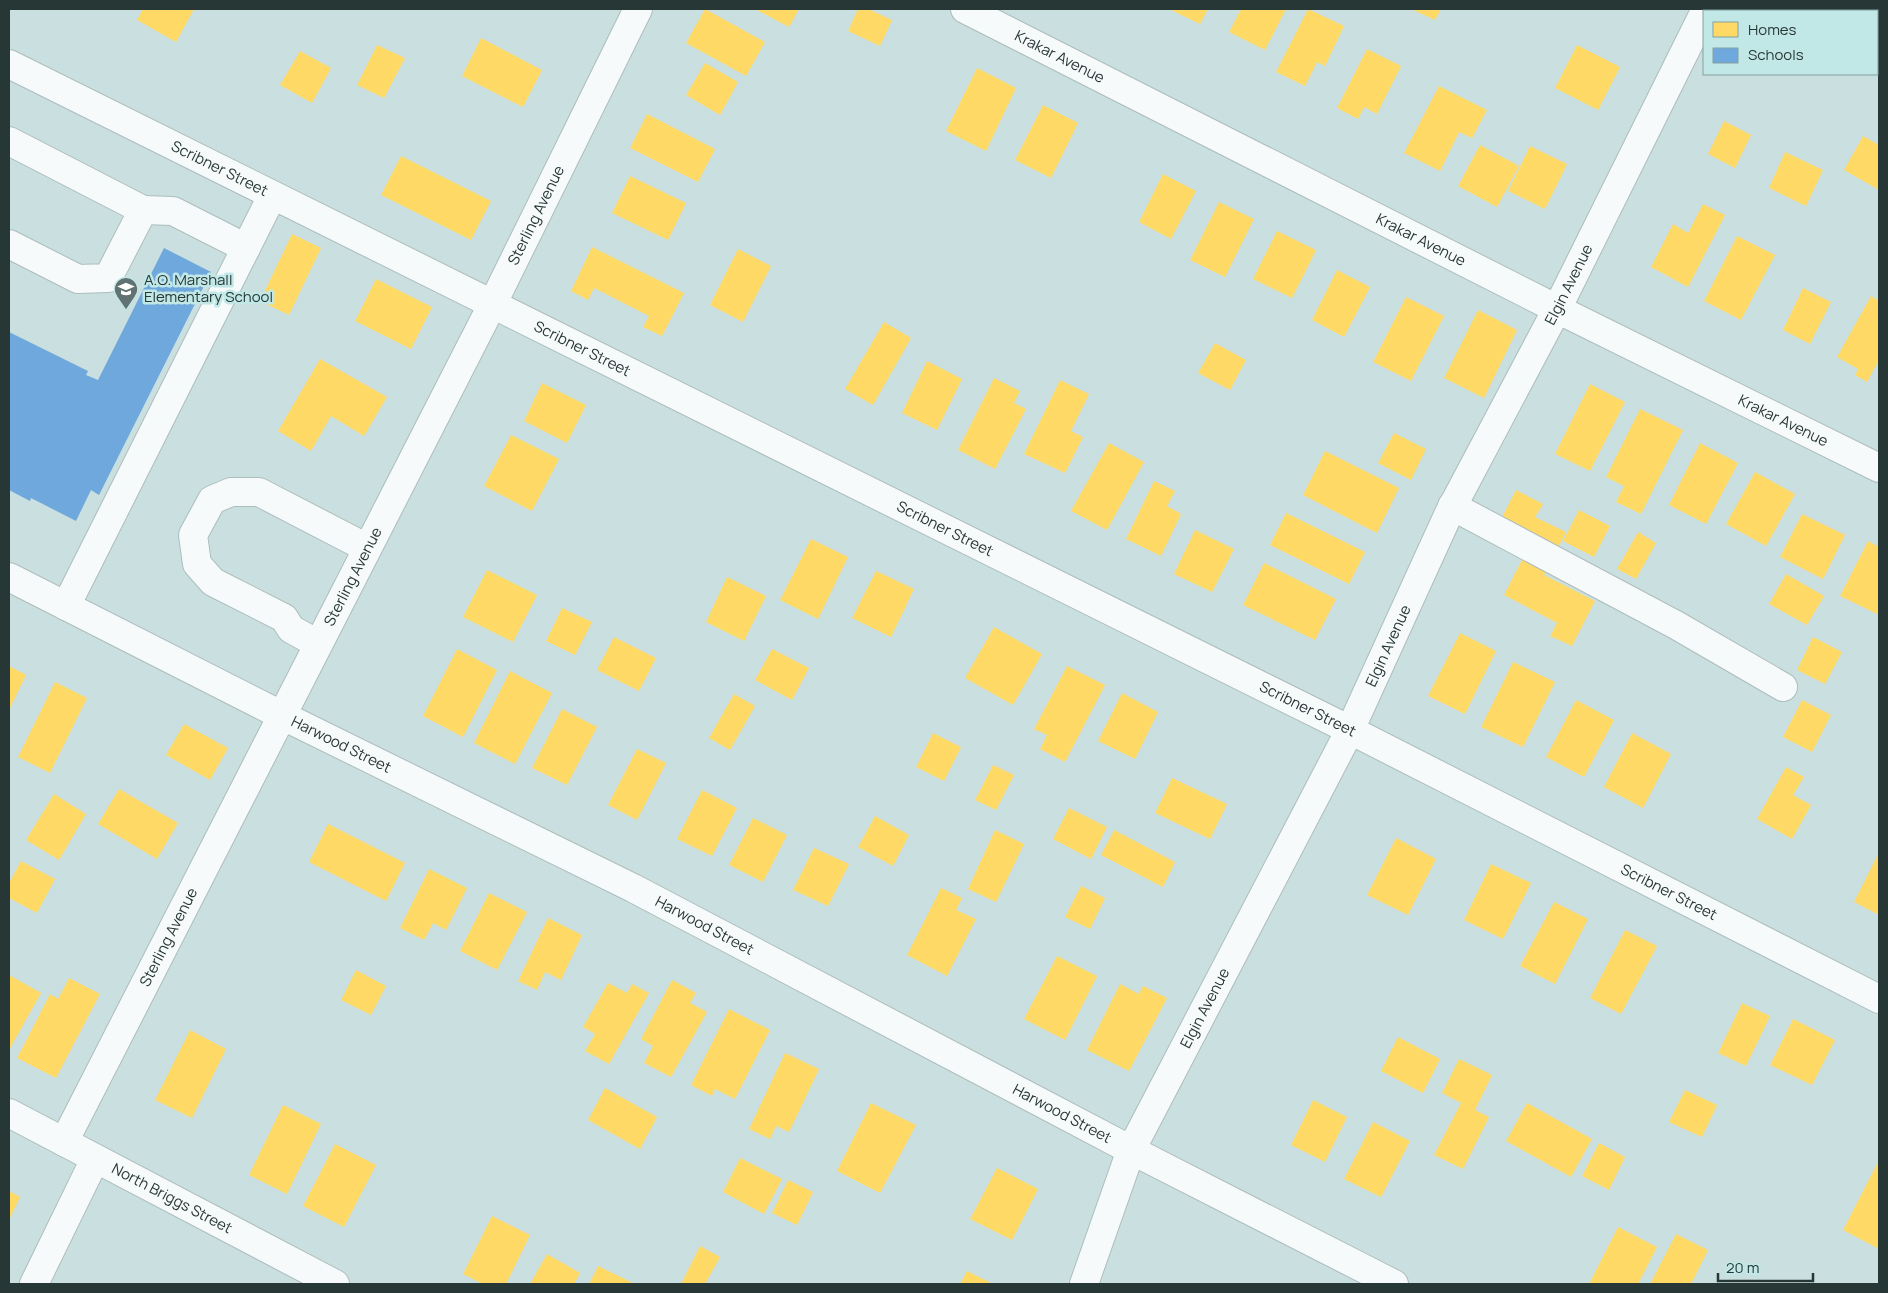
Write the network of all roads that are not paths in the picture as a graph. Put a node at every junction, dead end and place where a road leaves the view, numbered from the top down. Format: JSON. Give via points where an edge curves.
{"nodes":[{"id":1,"x":638,"y":9,"type":"edge"},
{"id":2,"x":965,"y":9,"type":"edge"},
{"id":3,"x":1703,"y":15,"type":"edge"},
{"id":4,"x":9,"y":64,"type":"edge"},
{"id":5,"x":9,"y":140,"type":"edge"},
{"id":6,"x":272,"y":196,"type":"junction"},
{"id":7,"x":142,"y":210,"type":"junction"},
{"id":8,"x":9,"y":244,"type":"edge"},
{"id":9,"x":246,"y":248,"type":"junction"},
{"id":10,"x":492,"y":305,"type":"junction"},
{"id":11,"x":1557,"y":309,"type":"junction"},
{"id":12,"x":1879,"y":468,"type":"edge"},
{"id":13,"x":1452,"y":506,"type":"junction"},
{"id":14,"x":367,"y":548,"type":"junction"},
{"id":15,"x":9,"y":577,"type":"edge"},
{"id":16,"x":66,"y":606,"type":"junction"},
{"id":17,"x":322,"y":636,"type":"junction"},
{"id":18,"x":1783,"y":687,"type":"dead end"},
{"id":19,"x":281,"y":715,"type":"junction"},
{"id":20,"x":1350,"y":730,"type":"junction"},
{"id":21,"x":1879,"y":999,"type":"edge"},
{"id":22,"x":9,"y":1113,"type":"edge"},
{"id":23,"x":64,"y":1142,"type":"junction"},
{"id":24,"x":1131,"y":1150,"type":"junction"},
{"id":25,"x":95,"y":1159,"type":"junction"},
{"id":26,"x":34,"y":1284,"type":"edge"},
{"id":27,"x":335,"y":1284,"type":"edge"},
{"id":28,"x":1084,"y":1284,"type":"edge"},
{"id":29,"x":1394,"y":1284,"type":"edge"}],
"edges":[{"from":1,"to":10,"type":"street","name":"Sterling Avenue"},
{"from":2,"to":11,"type":"street","name":"Krakar Avenue"},
{"from":3,"to":11,"type":"street","name":"Elgin Avenue"},
{"from":4,"to":6,"type":"street","name":"Scribner Street"},
{"from":5,"to":7,"type":"street"},
{"from":6,"to":9,"type":"street"},
{"from":6,"to":10,"type":"street","name":"Scribner Street"},
{"from":7,"to":8,"type":"street","via":[[108,278],[78,279]]},
{"from":7,"to":9,"type":"street","via":[[173,211]]},
{"from":9,"to":16,"type":"street"},
{"from":10,"to":14,"type":"street","name":"Sterling Avenue"},
{"from":10,"to":20,"type":"street","name":"Scribner Street"},
{"from":11,"to":12,"type":"street","name":"Krakar Avenue"},
{"from":11,"to":13,"type":"street","name":"Elgin Avenue"},
{"from":13,"to":18,"type":"street","via":[[1676,625]]},
{"from":13,"to":20,"type":"street","name":"Elgin Avenue"},
{"from":14,"to":17,"type":"street","name":"Sterling Avenue"},
{"from":14,"to":17,"type":"street","via":[[259,492],[231,492],[212,500],[193,535],[197,564],[213,582],[284,618],[297,615]]},
{"from":15,"to":16,"type":"street","name":"Harwood Street"},
{"from":16,"to":19,"type":"street","name":"Harwood Street"},
{"from":17,"to":19,"type":"street","name":"Sterling Avenue"},
{"from":19,"to":23,"type":"street","name":"Sterling Avenue"},
{"from":19,"to":24,"type":"street","name":"Harwood Street","via":[[633,888]]},
{"from":20,"to":21,"type":"street","name":"Scribner Street"},
{"from":20,"to":24,"type":"street","name":"Elgin Avenue"},
{"from":22,"to":23,"type":"street","name":"North Briggs Street"},
{"from":23,"to":25,"type":"street","name":"North Briggs Street"},
{"from":24,"to":28,"type":"street","name":"Elgin Avenue"},
{"from":24,"to":29,"type":"street","name":"Harwood Street"},
{"from":25,"to":26,"type":"street"},
{"from":25,"to":27,"type":"street","name":"North Briggs Street"}]}
